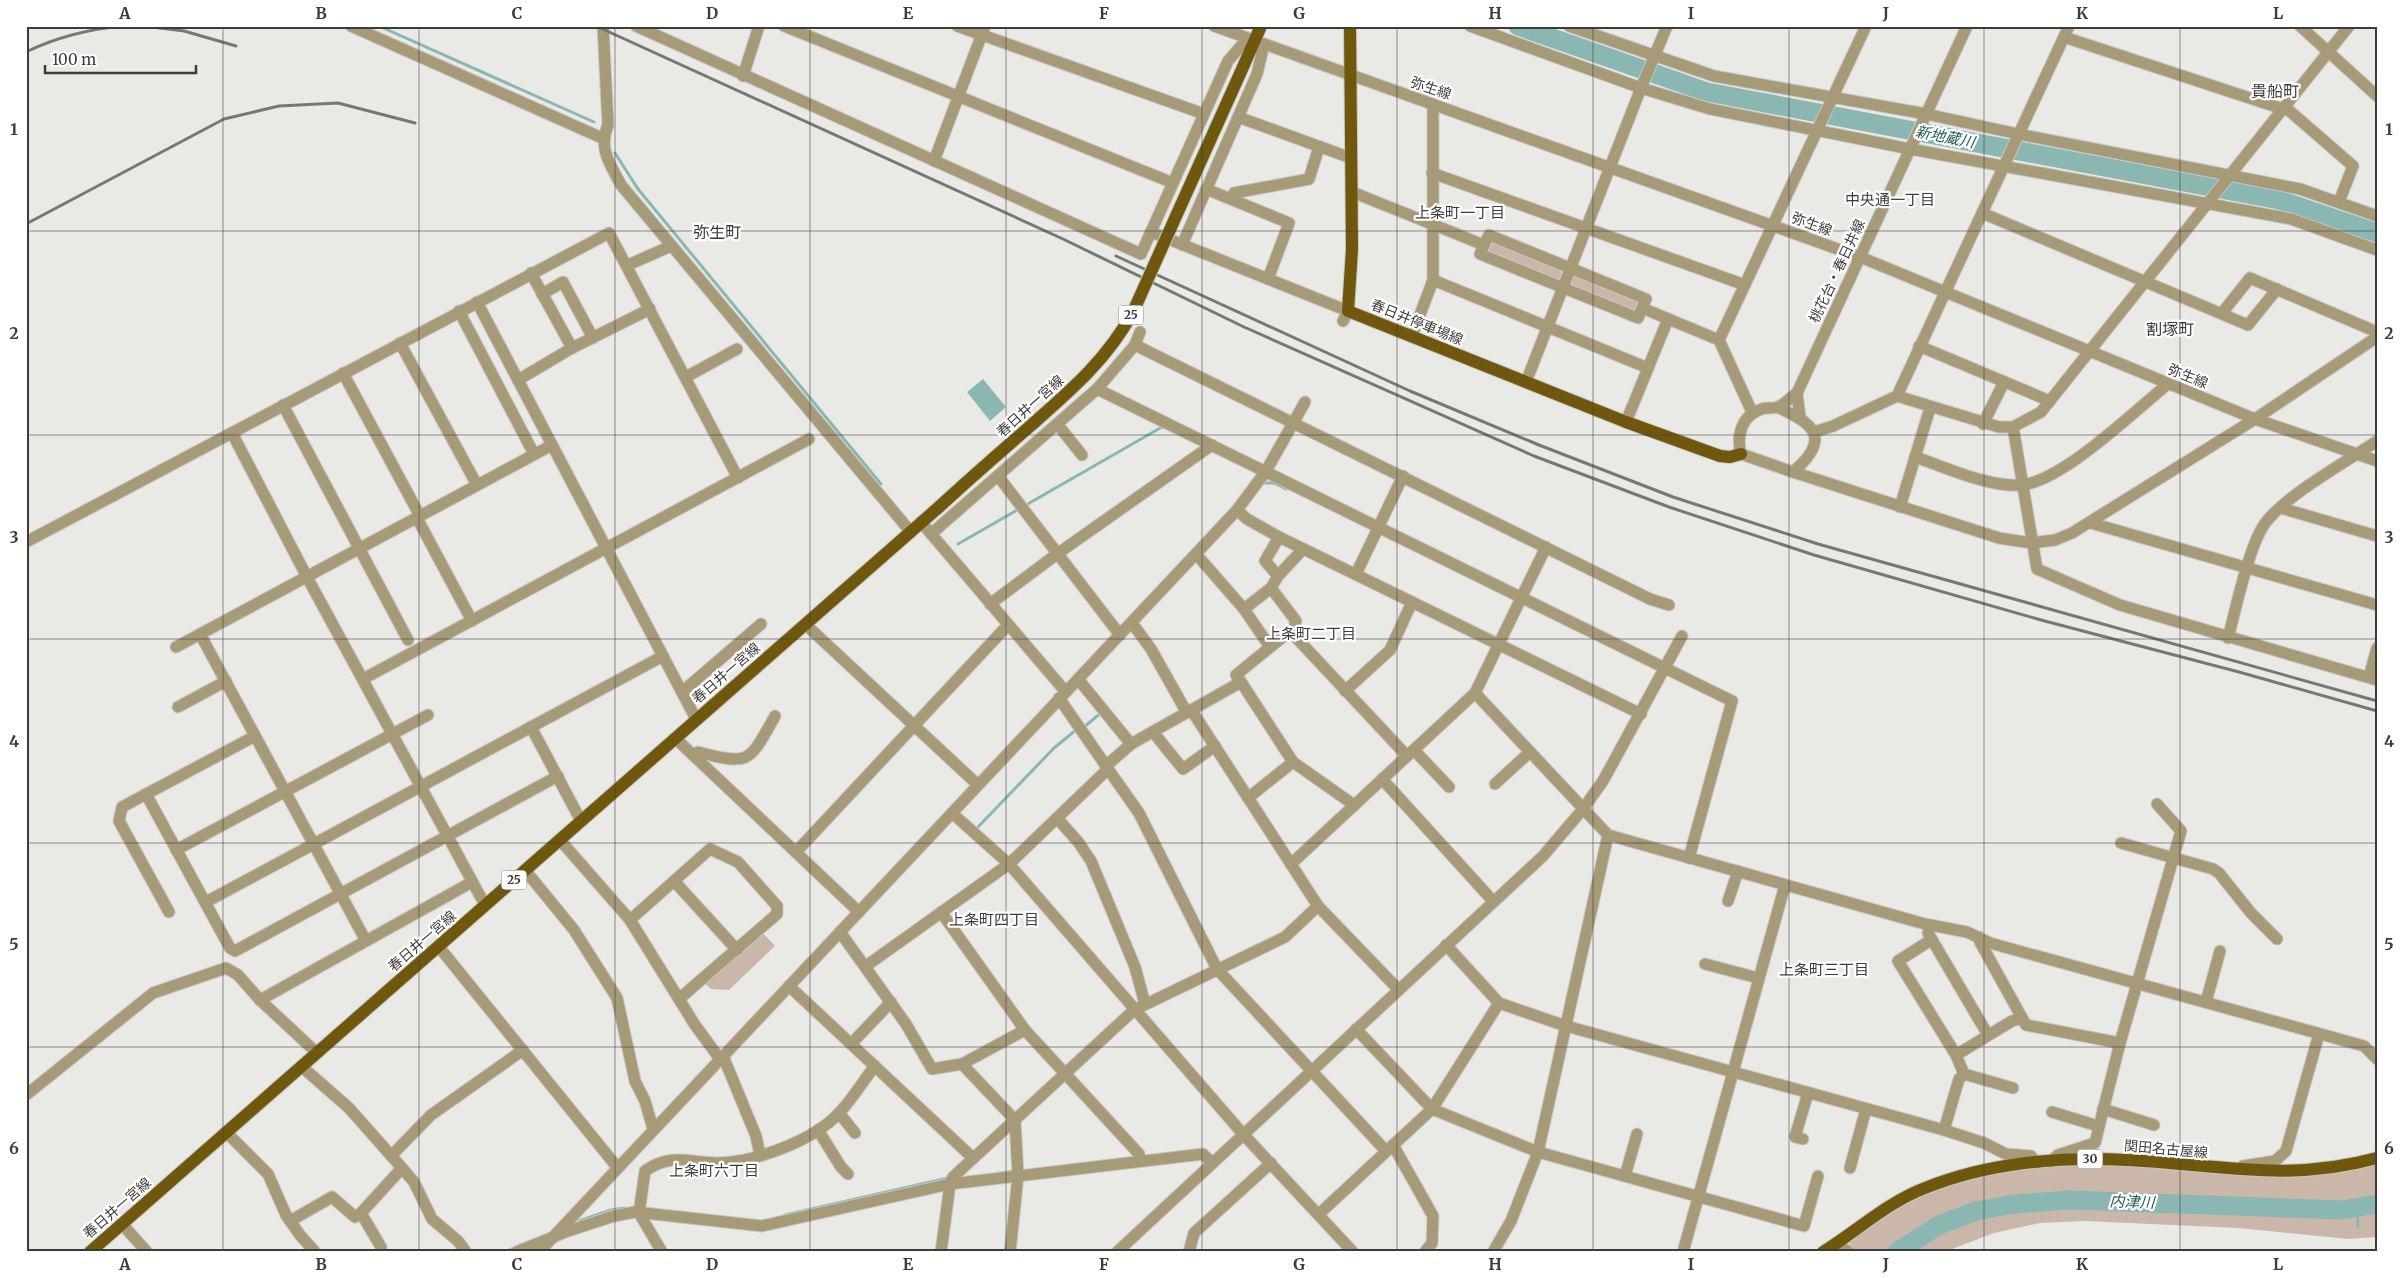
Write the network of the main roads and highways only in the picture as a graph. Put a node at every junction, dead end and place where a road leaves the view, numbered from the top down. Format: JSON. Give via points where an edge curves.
{"nodes":[{"id":1,"x":1261,"y":26,"type":"edge"},
{"id":2,"x":1350,"y":26,"type":"edge"},
{"id":3,"x":1741,"y":454,"type":"road end"},
{"id":4,"x":2377,"y":1158,"type":"edge"},
{"id":5,"x":90,"y":1252,"type":"edge"},
{"id":6,"x":1823,"y":1252,"type":"edge"}],
"edges":[{"from":1,"to":5,"type":"main road","name":"春日井一宮線","number":"25","bridge":true,"via":[[1133,312],[1098,364]]},
{"from":2,"to":3,"type":"main road","name":"春日井停車場線","via":[[1352,248],[1345,316],[1412,336],[1720,456]]},
{"from":4,"to":6,"type":"main road","name":"関田名古屋線","number":"30","via":[[2330,1168],[2288,1172],[2127,1160],[2050,1162],[1985,1170],[1924,1188],[1899,1200]]}]}
